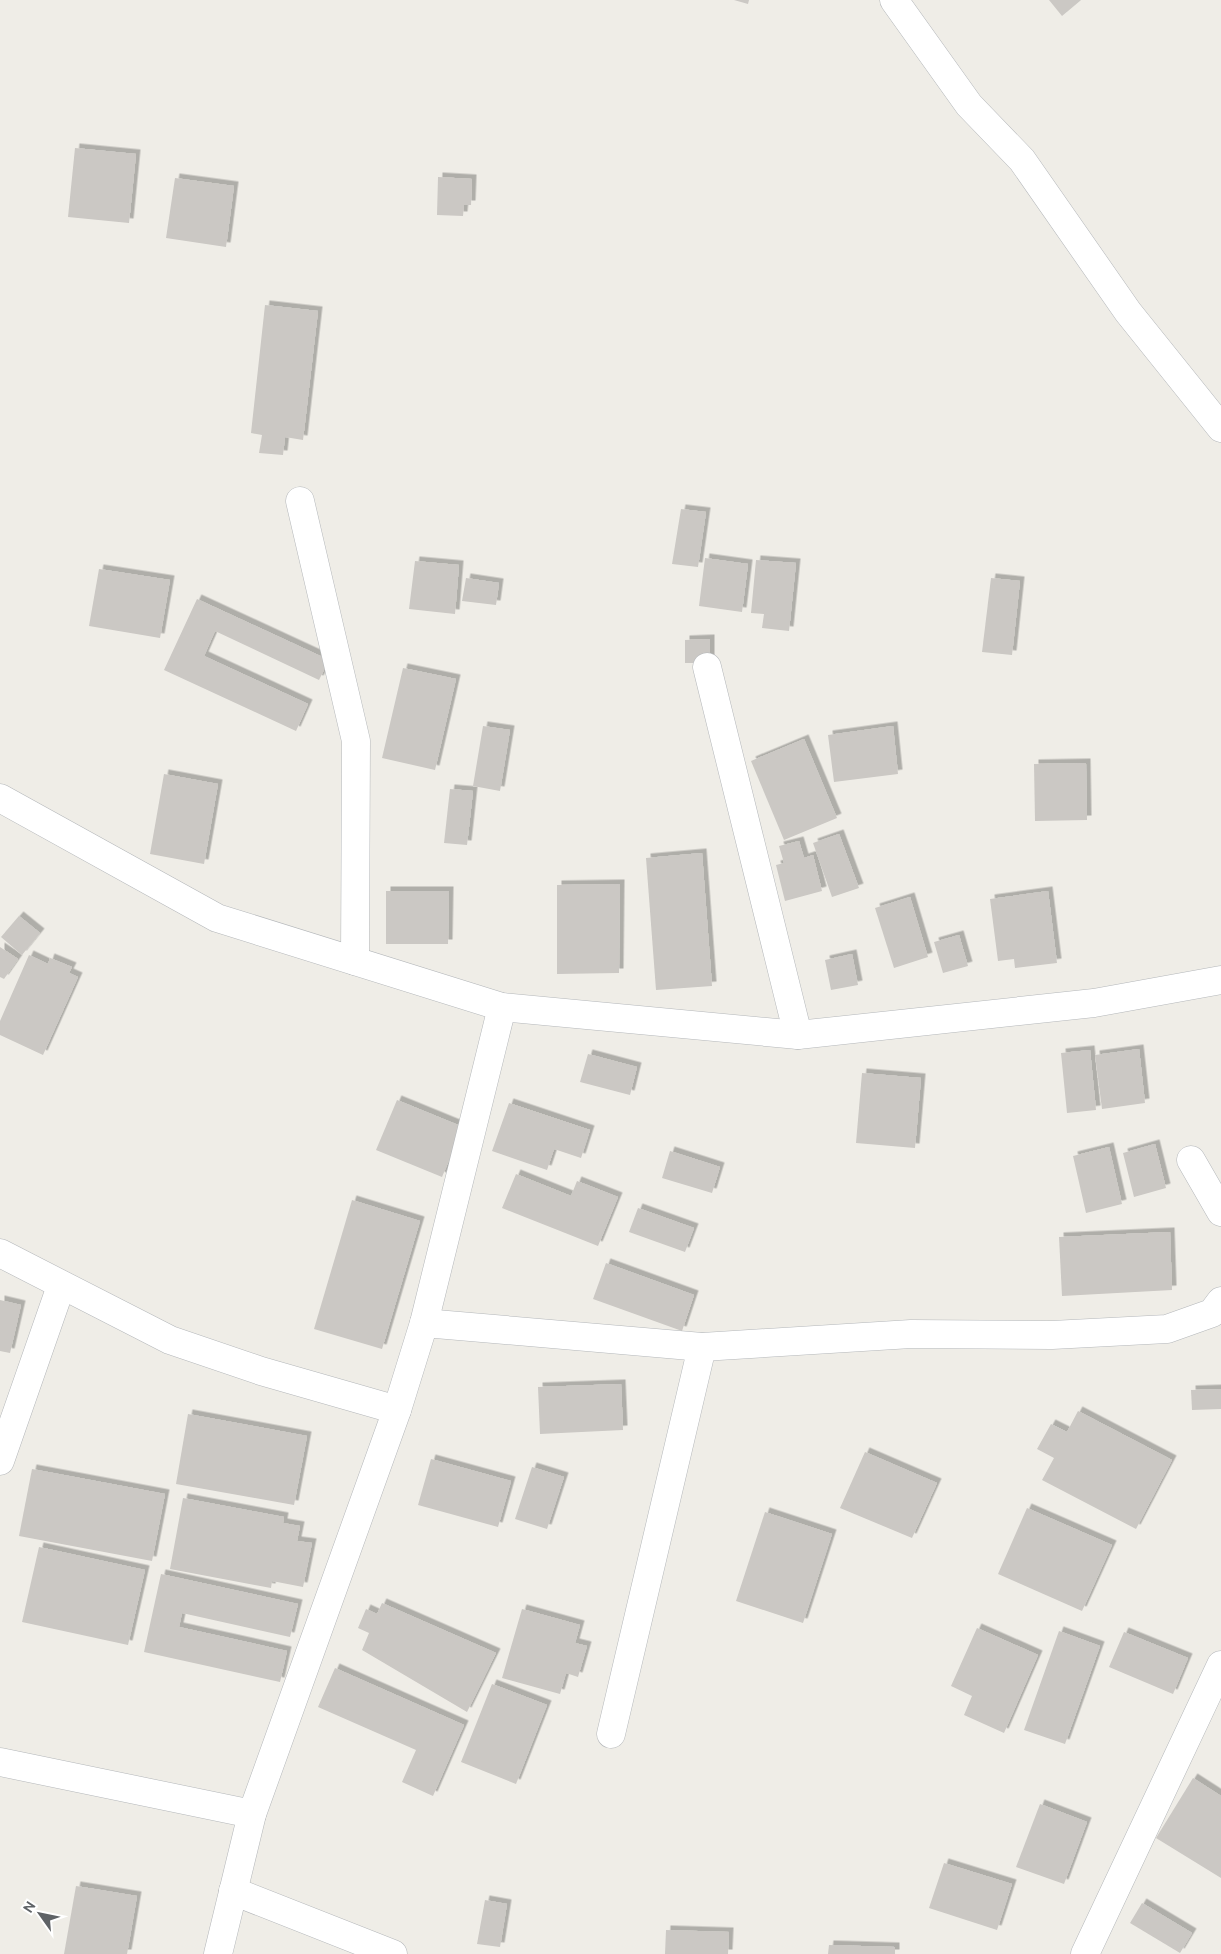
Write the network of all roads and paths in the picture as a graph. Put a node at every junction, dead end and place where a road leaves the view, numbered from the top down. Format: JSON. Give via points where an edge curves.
{"nodes":[{"id":1,"x":894,"y":0,"type":"edge"},
{"id":2,"x":1221,"y":428,"type":"edge"},
{"id":3,"x":300,"y":501,"type":"dead end"},
{"id":4,"x":707,"y":667,"type":"dead end"},
{"id":5,"x":0,"y":799,"type":"edge"},
{"id":6,"x":354,"y":961,"type":"junction"},
{"id":7,"x":1221,"y":980,"type":"edge"},
{"id":8,"x":502,"y":1007,"type":"junction"},
{"id":9,"x":798,"y":1034,"type":"junction"},
{"id":10,"x":1191,"y":1160,"type":"dead end"},
{"id":11,"x":1221,"y":1212,"type":"edge"},
{"id":12,"x":0,"y":1253,"type":"edge"},
{"id":13,"x":61,"y":1286,"type":"junction"},
{"id":14,"x":1221,"y":1302,"type":"edge"},
{"id":15,"x":424,"y":1323,"type":"junction"},
{"id":16,"x":702,"y":1348,"type":"junction"},
{"id":17,"x":397,"y":1410,"type":"junction"},
{"id":18,"x":0,"y":1461,"type":"edge"},
{"id":19,"x":1221,"y":1665,"type":"edge"},
{"id":20,"x":611,"y":1734,"type":"dead end"},
{"id":21,"x":0,"y":1762,"type":"edge"},
{"id":22,"x":252,"y":1814,"type":"junction"},
{"id":23,"x":233,"y":1891,"type":"junction"},
{"id":24,"x":218,"y":1954,"type":"edge"},
{"id":25,"x":392,"y":1954,"type":"edge"},
{"id":26,"x":1085,"y":1954,"type":"edge"}],
"edges":[{"from":1,"to":2,"type":"street","via":[[969,105],[1022,160],[1128,312]]},
{"from":3,"to":6,"type":"street","via":[[356,742]]},
{"from":4,"to":9,"type":"street"},
{"from":5,"to":6,"type":"street","via":[[216,918]]},
{"from":6,"to":8,"type":"street"},
{"from":7,"to":9,"type":"street","via":[[1094,1003]]},
{"from":8,"to":9,"type":"street"},
{"from":8,"to":15,"type":"street"},
{"from":10,"to":11,"type":"street"},
{"from":12,"to":13,"type":"street"},
{"from":13,"to":17,"type":"street","via":[[170,1340],[261,1371]]},
{"from":13,"to":18,"type":"street"},
{"from":14,"to":16,"type":"street","via":[[1212,1313],[1166,1329],[1052,1335],[911,1334]]},
{"from":15,"to":16,"type":"street"},
{"from":15,"to":17,"type":"street"},
{"from":16,"to":20,"type":"street"},
{"from":17,"to":22,"type":"street"},
{"from":19,"to":26,"type":"street"},
{"from":21,"to":22,"type":"street"},
{"from":22,"to":23,"type":"street"},
{"from":23,"to":24,"type":"street"},
{"from":23,"to":25,"type":"street"}]}
